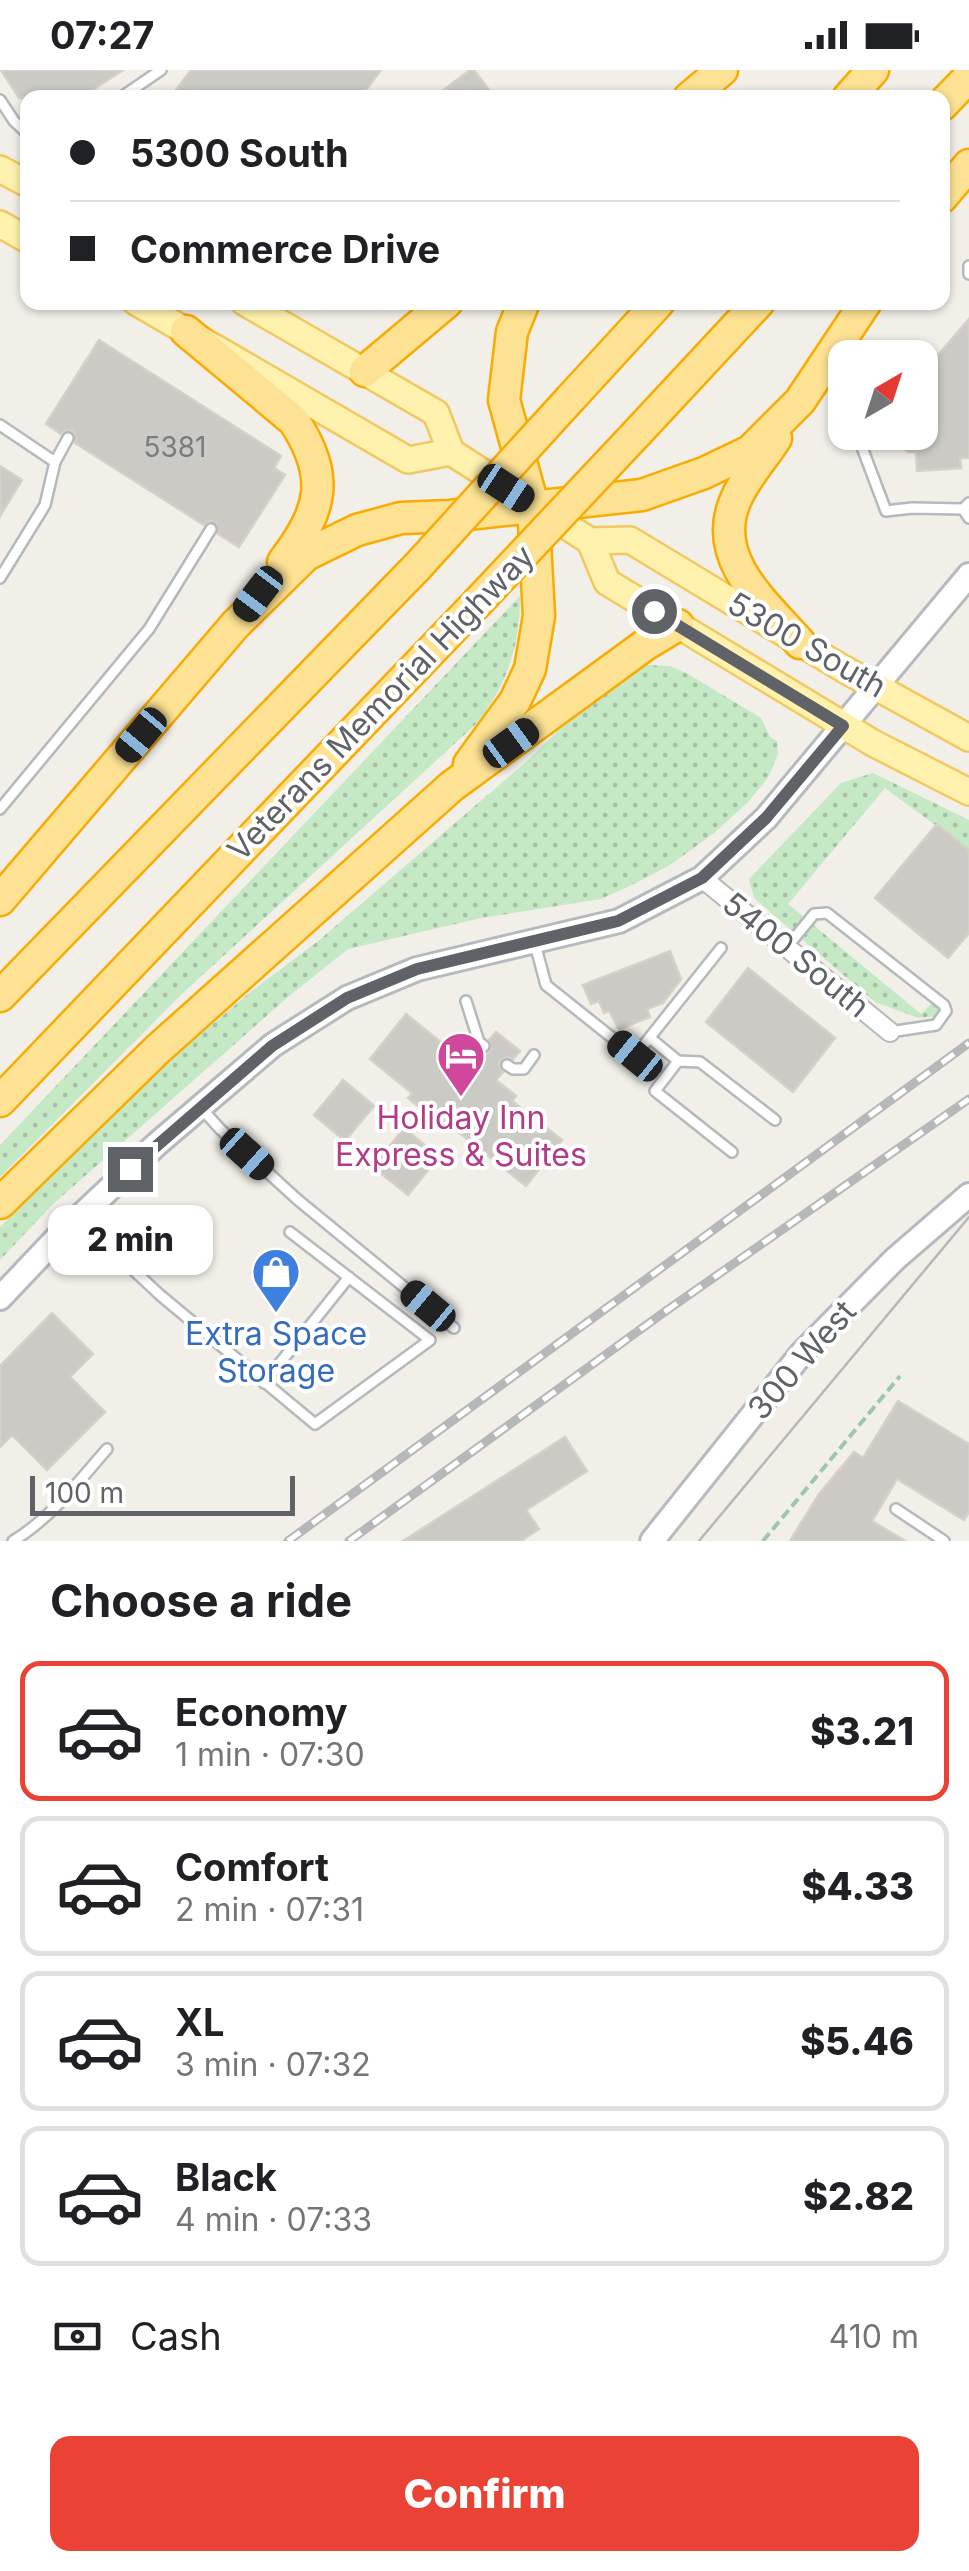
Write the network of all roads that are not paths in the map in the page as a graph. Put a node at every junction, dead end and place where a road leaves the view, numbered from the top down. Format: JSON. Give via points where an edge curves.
{"nodes":[{"id":1,"x":161,"y":70,"type":"edge"},
{"id":2,"x":722,"y":70,"type":"edge"},
{"id":3,"x":873,"y":70,"type":"edge"},
{"id":4,"x":969,"y":76,"type":"edge"},
{"id":5,"x":132,"y":90,"type":"edge"},
{"id":6,"x":698,"y":90,"type":"edge"},
{"id":7,"x":855,"y":90,"type":"edge"},
{"id":8,"x":950,"y":96,"type":"edge"},
{"id":9,"x":0,"y":100,"type":"edge"},
{"id":10,"x":20,"y":127,"type":"edge"},
{"id":11,"x":969,"y":165,"type":"edge"},
{"id":12,"x":950,"y":188,"type":"edge"},
{"id":13,"x":969,"y":266,"type":"edge"},
{"id":14,"x":969,"y":274,"type":"edge"},
{"id":15,"x":150,"y":310,"type":"edge"},
{"id":16,"x":258,"y":310,"type":"edge"},
{"id":17,"x":438,"y":310,"type":"edge"},
{"id":18,"x":521,"y":310,"type":"edge"},
{"id":19,"x":652,"y":310,"type":"edge"},
{"id":20,"x":752,"y":310,"type":"edge"},
{"id":21,"x":861,"y":310,"type":"edge"},
{"id":22,"x":186,"y":331,"type":"junction"},
{"id":23,"x":365,"y":372,"type":"junction"},
{"id":24,"x":800,"y":401,"type":"junction"},
{"id":25,"x":0,"y":425,"type":"edge"},
{"id":26,"x":68,"y":438,"type":"dead end"},
{"id":27,"x":863,"y":450,"type":"edge"},
{"id":28,"x":450,"y":452,"type":"junction"},
{"id":29,"x":55,"y":462,"type":"junction"},
{"id":30,"x":534,"y":505,"type":"junction"},
{"id":31,"x":967,"y":510,"type":"edge"},
{"id":32,"x":211,"y":530,"type":"dead end"},
{"id":33,"x":590,"y":542,"type":"junction"},
{"id":34,"x":969,"y":575,"type":"edge"},
{"id":35,"x":0,"y":578,"type":"edge"},
{"id":36,"x":235,"y":625,"type":"junction"},
{"id":37,"x":678,"y":625,"type":"junction"},
{"id":38,"x":800,"y":643,"type":"junction"},
{"id":39,"x":877,"y":686,"type":"junction"},
{"id":40,"x":843,"y":726,"type":"junction"},
{"id":41,"x":969,"y":738,"type":"edge"},
{"id":42,"x":452,"y":786,"type":"junction"},
{"id":43,"x":969,"y":792,"type":"edge"},
{"id":44,"x":0,"y":809,"type":"edge"},
{"id":45,"x":702,"y":878,"type":"junction"},
{"id":46,"x":0,"y":900,"type":"edge"},
{"id":47,"x":534,"y":942,"type":"junction"},
{"id":48,"x":721,"y":948,"type":"dead end"},
{"id":49,"x":787,"y":948,"type":"junction"},
{"id":50,"x":0,"y":996,"type":"edge"},
{"id":51,"x":466,"y":1002,"type":"dead end"},
{"id":52,"x":890,"y":1032,"type":"joint"},
{"id":53,"x":650,"y":1038,"type":"junction"},
{"id":54,"x":484,"y":1046,"type":"dead end"},
{"id":55,"x":534,"y":1055,"type":"dead end"},
{"id":56,"x":678,"y":1061,"type":"junction"},
{"id":57,"x":507,"y":1065,"type":"dead end"},
{"id":58,"x":0,"y":1101,"type":"edge"},
{"id":59,"x":200,"y":1107,"type":"junction"},
{"id":60,"x":774,"y":1120,"type":"dead end"},
{"id":61,"x":732,"y":1152,"type":"dead end"},
{"id":62,"x":969,"y":1194,"type":"edge"},
{"id":63,"x":0,"y":1203,"type":"edge"},
{"id":64,"x":78,"y":1218,"type":"junction"},
{"id":65,"x":290,"y":1232,"type":"dead end"},
{"id":66,"x":349,"y":1277,"type":"junction"},
{"id":67,"x":0,"y":1298,"type":"edge"},
{"id":68,"x":454,"y":1328,"type":"dead end"},
{"id":69,"x":264,"y":1383,"type":"junction"},
{"id":70,"x":107,"y":1449,"type":"dead end"},
{"id":71,"x":896,"y":1509,"type":"dead end"},
{"id":72,"x":12,"y":1541,"type":"edge"},
{"id":73,"x":652,"y":1541,"type":"edge"},
{"id":74,"x":944,"y":1541,"type":"edge"}],
"edges":[{"from":1,"to":5,"type":"lane"},
{"from":2,"to":6,"type":"highway"},
{"from":3,"to":7,"type":"highway"},
{"from":4,"to":8,"type":"highway"},
{"from":9,"to":10,"type":"lane"},
{"from":11,"to":12,"type":"highway"},
{"from":13,"to":14,"type":"lane"},
{"from":15,"to":22,"type":"main road"},
{"from":16,"to":23,"type":"main road"},
{"from":17,"to":23,"type":"highway"},
{"from":18,"to":30,"type":"highway","via":[[504,400]]},
{"from":19,"to":50,"type":"highway","bridge":true,"via":[[416,567]]},
{"from":20,"to":58,"type":"highway","name":"Veterans Memorial Highway","bridge":true},
{"from":21,"to":24,"type":"highway"},
{"from":22,"to":28,"type":"main road","via":[[408,460]]},
{"from":22,"to":36,"type":"highway","via":[[294,420],[320,490],[305,532]]},
{"from":23,"to":28,"type":"main road","via":[[436,412]]},
{"from":24,"to":30,"type":"highway","via":[[750,451],[704,473],[642,495]]},
{"from":24,"to":38,"type":"highway","via":[[734,504],[728,542],[744,580]]},
{"from":25,"to":29,"type":"lane"},
{"from":26,"to":29,"type":"lane"},
{"from":27,"to":31,"type":"lane","via":[[886,511]]},
{"from":28,"to":30,"type":"main road","name":"5300 South"},
{"from":29,"to":35,"type":"lane","via":[[45,505]]},
{"from":30,"to":33,"type":"main road","name":"5300 South"},
{"from":30,"to":36,"type":"highway","via":[[400,518],[357,530],[306,555]]},
{"from":30,"to":42,"type":"highway","via":[[539,616],[530,670]]},
{"from":32,"to":44,"type":"lane","via":[[148,629]]},
{"from":33,"to":37,"type":"main road","name":"5300 South","via":[[607,582]]},
{"from":33,"to":38,"type":"main road","name":"5300 South","via":[[630,540]]},
{"from":34,"to":39,"type":"street"},
{"from":36,"to":46,"type":"highway"},
{"from":37,"to":40,"type":"main road","name":"5300 South"},
{"from":37,"to":42,"type":"highway"},
{"from":38,"to":39,"type":"main road","name":"5300 South"},
{"from":39,"to":40,"type":"street"},
{"from":39,"to":41,"type":"main road","name":"5300 South"},
{"from":40,"to":43,"type":"main road","name":"5300 South"},
{"from":40,"to":45,"type":"street","via":[[766,818]]},
{"from":42,"to":63,"type":"highway","via":[[158,1048]]},
{"from":45,"to":47,"type":"street","via":[[618,921]]},
{"from":45,"to":49,"type":"street","name":"5400 South"},
{"from":47,"to":53,"type":"lane","via":[[546,985],[635,1056]]},
{"from":47,"to":59,"type":"street","via":[[417,969],[347,998],[272,1046]]},
{"from":48,"to":53,"type":"lane"},
{"from":49,"to":52,"type":"street","name":"5400 South"},
{"from":49,"to":52,"type":"lane","via":[[814,914],[828,913],[944,1005],[936,1025]]},
{"from":51,"to":54,"type":"lane"},
{"from":53,"to":56,"type":"lane"},
{"from":55,"to":57,"type":"lane","via":[[524,1069]]},
{"from":56,"to":60,"type":"lane","via":[[700,1062]]},
{"from":56,"to":61,"type":"lane","via":[[655,1091]]},
{"from":59,"to":64,"type":"street"},
{"from":59,"to":68,"type":"lane","via":[[298,1200]]},
{"from":62,"to":73,"type":"street","name":"300 West","via":[[802,1353]]},
{"from":64,"to":67,"type":"street"},
{"from":64,"to":69,"type":"lane"},
{"from":65,"to":66,"type":"lane"},
{"from":66,"to":69,"type":"lane"},
{"from":66,"to":69,"type":"lane","via":[[430,1340],[316,1424]]},
{"from":70,"to":72,"type":"lane","via":[[65,1497]]},
{"from":71,"to":74,"type":"lane"}]}
